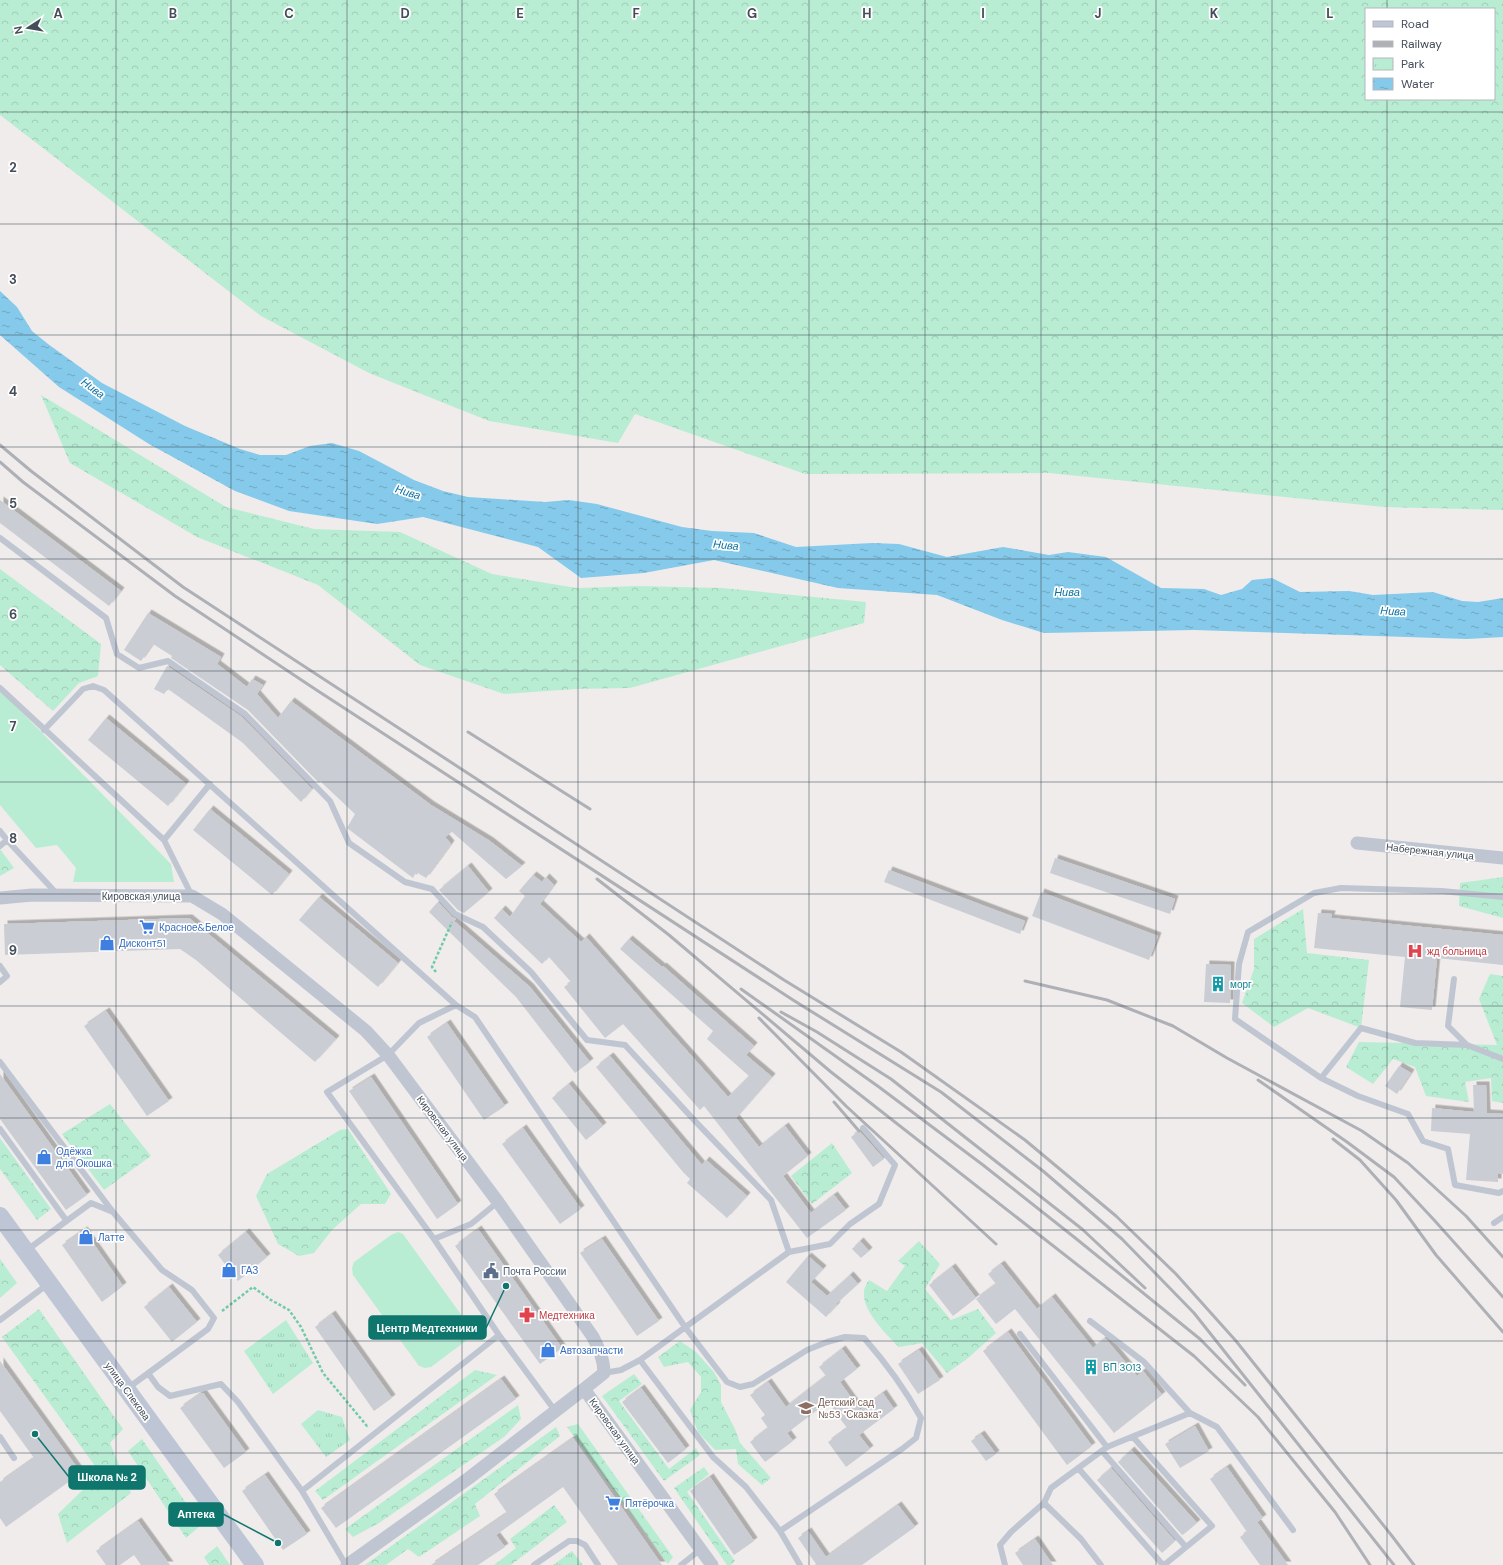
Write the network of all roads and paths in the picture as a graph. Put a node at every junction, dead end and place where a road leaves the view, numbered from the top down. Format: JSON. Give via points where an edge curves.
{"nodes":[{"id":1,"x":0,"y":538,"type":"edge"},
{"id":2,"x":0,"y":688,"type":"edge"},
{"id":3,"x":44,"y":730,"type":"junction"},
{"id":4,"x":210,"y":784,"type":"junction"},
{"id":5,"x":0,"y":831,"type":"edge"},
{"id":6,"x":7,"y":840,"type":"junction"},
{"id":7,"x":164,"y":840,"type":"junction"},
{"id":8,"x":1357,"y":844,"type":"dead end"},
{"id":9,"x":0,"y":846,"type":"edge"},
{"id":10,"x":1503,"y":858,"type":"edge"},
{"id":11,"x":59,"y":896,"type":"junction"},
{"id":12,"x":192,"y":896,"type":"junction"},
{"id":13,"x":1503,"y":897,"type":"edge"},
{"id":14,"x":0,"y":898,"type":"edge"},
{"id":15,"x":455,"y":914,"type":"junction"},
{"id":16,"x":0,"y":966,"type":"edge"},
{"id":17,"x":436,"y":973,"type":"dead end"},
{"id":18,"x":1454,"y":979,"type":"dead end"},
{"id":19,"x":0,"y":982,"type":"edge"},
{"id":20,"x":456,"y":1005,"type":"junction"},
{"id":21,"x":1467,"y":1045,"type":"junction"},
{"id":22,"x":388,"y":1055,"type":"junction"},
{"id":23,"x":1503,"y":1059,"type":"edge"},
{"id":24,"x":0,"y":1062,"type":"edge"},
{"id":25,"x":1321,"y":1078,"type":"junction"},
{"id":26,"x":864,"y":1128,"type":"dead end"},
{"id":27,"x":0,"y":1129,"type":"edge"},
{"id":28,"x":1503,"y":1191,"type":"edge"},
{"id":29,"x":498,"y":1202,"type":"junction"},
{"id":30,"x":113,"y":1212,"type":"junction"},
{"id":31,"x":0,"y":1216,"type":"edge"},
{"id":32,"x":1503,"y":1217,"type":"edge"},
{"id":33,"x":66,"y":1220,"type":"junction"},
{"id":34,"x":1494,"y":1223,"type":"dead end"},
{"id":35,"x":434,"y":1239,"type":"junction"},
{"id":36,"x":25,"y":1251,"type":"junction"},
{"id":37,"x":789,"y":1252,"type":"junction"},
{"id":38,"x":49,"y":1283,"type":"junction"},
{"id":39,"x":214,"y":1318,"type":"junction"},
{"id":40,"x":0,"y":1320,"type":"edge"},
{"id":41,"x":1090,"y":1320,"type":"dead end"},
{"id":42,"x":685,"y":1327,"type":"junction"},
{"id":43,"x":1020,"y":1334,"type":"dead end"},
{"id":44,"x":499,"y":1335,"type":"junction"},
{"id":45,"x":640,"y":1360,"type":"junction"},
{"id":46,"x":604,"y":1373,"type":"junction"},
{"id":47,"x":148,"y":1374,"type":"junction"},
{"id":48,"x":126,"y":1389,"type":"junction"},
{"id":49,"x":584,"y":1389,"type":"junction"},
{"id":50,"x":556,"y":1412,"type":"junction"},
{"id":51,"x":1190,"y":1413,"type":"junction"},
{"id":52,"x":388,"y":1424,"type":"junction"},
{"id":53,"x":0,"y":1437,"type":"edge"},
{"id":54,"x":1133,"y":1437,"type":"junction"},
{"id":55,"x":1105,"y":1449,"type":"junction"},
{"id":56,"x":14,"y":1458,"type":"dead end"},
{"id":57,"x":1078,"y":1468,"type":"junction"},
{"id":58,"x":302,"y":1491,"type":"junction"},
{"id":59,"x":1044,"y":1503,"type":"junction"},
{"id":60,"x":1293,"y":1530,"type":"dead end"},
{"id":61,"x":780,"y":1531,"type":"junction"},
{"id":62,"x":1186,"y":1547,"type":"junction"},
{"id":63,"x":701,"y":1549,"type":"junction"},
{"id":64,"x":1004,"y":1564,"type":"edge"},
{"id":65,"x":255,"y":1565,"type":"edge"},
{"id":66,"x":347,"y":1565,"type":"edge"},
{"id":67,"x":534,"y":1565,"type":"edge"},
{"id":68,"x":598,"y":1565,"type":"edge"},
{"id":69,"x":681,"y":1565,"type":"edge"},
{"id":70,"x":712,"y":1565,"type":"edge"},
{"id":71,"x":800,"y":1565,"type":"edge"},
{"id":72,"x":1101,"y":1565,"type":"edge"},
{"id":73,"x":1164,"y":1565,"type":"edge"}],
"edges":[{"from":1,"to":15,"type":"lane","via":[[106,618],[117,654],[139,668],[168,661],[245,714],[330,801],[349,843],[405,882],[432,889]]},
{"from":2,"to":3,"type":"lane"},
{"from":3,"to":4,"type":"lane","via":[[83,689],[93,686],[104,690]]},
{"from":3,"to":7,"type":"lane"},
{"from":4,"to":7,"type":"lane"},
{"from":4,"to":20,"type":"lane"},
{"from":5,"to":6,"type":"lane"},
{"from":6,"to":9,"type":"lane"},
{"from":6,"to":11,"type":"lane"},
{"from":7,"to":12,"type":"lane"},
{"from":8,"to":10,"type":"street","name":"Набережная улица"},
{"from":11,"to":12,"type":"street","name":"Кировская улица"},
{"from":11,"to":14,"type":"street","name":"Кировская улица","via":[[32,894]]},
{"from":12,"to":22,"type":"street","name":"Кировская улица","via":[[222,914],[366,1031]]},
{"from":13,"to":25,"type":"lane","via":[[1442,891],[1341,888],[1314,893],[1248,932],[1239,964],[1234,1019]]},
{"from":15,"to":17,"type":"path","via":[[432,967]]},
{"from":15,"to":37,"type":"lane","via":[[483,927],[531,972],[587,1040],[625,1045],[772,1200]]},
{"from":16,"to":19,"type":"lane","via":[[7,976]]},
{"from":18,"to":21,"type":"lane","via":[[1448,1026]]},
{"from":20,"to":22,"type":"lane","via":[[419,1024]]},
{"from":20,"to":42,"type":"lane","via":[[475,1017]]},
{"from":21,"to":23,"type":"lane"},
{"from":21,"to":25,"type":"lane","via":[[1415,1043],[1361,1028]]},
{"from":22,"to":29,"type":"street","name":"Кировская улица"},
{"from":22,"to":35,"type":"lane","via":[[327,1092]]},
{"from":24,"to":30,"type":"lane"},
{"from":25,"to":28,"type":"lane","via":[[1358,1096],[1408,1114],[1423,1141],[1448,1149],[1455,1185],[1499,1193]]},
{"from":26,"to":37,"type":"lane","via":[[895,1165],[879,1204],[850,1224],[830,1244]]},
{"from":27,"to":33,"type":"lane"},
{"from":29,"to":35,"type":"lane","via":[[471,1224]]},
{"from":29,"to":46,"type":"street","name":"Кировская улица","via":[[593,1337],[604,1364]]},
{"from":30,"to":33,"type":"lane","via":[[91,1203]]},
{"from":30,"to":39,"type":"lane","via":[[162,1270],[192,1290]]},
{"from":31,"to":36,"type":"main road","name":"улица Спекова"},
{"from":32,"to":34,"type":"lane"},
{"from":33,"to":36,"type":"lane"},
{"from":35,"to":44,"type":"lane"},
{"from":36,"to":38,"type":"main road","name":"улица Спекова"},
{"from":37,"to":42,"type":"lane"},
{"from":38,"to":40,"type":"lane"},
{"from":38,"to":48,"type":"main road","name":"улица Спекова"},
{"from":39,"to":47,"type":"lane","via":[[208,1329]]},
{"from":39,"to":52,"type":"path","via":[[253,1287],[289,1310],[301,1327],[323,1373],[367,1426]]},
{"from":41,"to":51,"type":"lane","via":[[1144,1362]]},
{"from":42,"to":45,"type":"lane"},
{"from":42,"to":61,"type":"lane","via":[[727,1382],[740,1386],[752,1384],[807,1350],[827,1342],[845,1337],[864,1338],[890,1370],[921,1418],[916,1438]]},
{"from":43,"to":55,"type":"lane"},
{"from":44,"to":50,"type":"lane"},
{"from":44,"to":52,"type":"lane"},
{"from":45,"to":46,"type":"lane","via":[[621,1370]]},
{"from":45,"to":61,"type":"lane","via":[[714,1457],[746,1487]]},
{"from":46,"to":49,"type":"street","name":"Кировская улица"},
{"from":47,"to":48,"type":"lane"},
{"from":47,"to":58,"type":"lane","via":[[170,1396],[221,1384],[238,1402]]},
{"from":48,"to":65,"type":"main road","name":"улица Спекова"},
{"from":49,"to":50,"type":"street"},
{"from":49,"to":63,"type":"street","name":"Кировская улица"},
{"from":50,"to":66,"type":"street"},
{"from":51,"to":54,"type":"lane"},
{"from":51,"to":60,"type":"lane","via":[[1217,1428]]},
{"from":52,"to":58,"type":"lane"},
{"from":53,"to":56,"type":"lane"},
{"from":54,"to":55,"type":"lane"},
{"from":54,"to":62,"type":"lane","via":[[1212,1526]]},
{"from":55,"to":57,"type":"lane"},
{"from":55,"to":62,"type":"lane"},
{"from":57,"to":59,"type":"lane","via":[[1051,1488]]},
{"from":57,"to":73,"type":"lane"},
{"from":58,"to":66,"type":"lane"},
{"from":59,"to":64,"type":"lane","via":[[1000,1545]]},
{"from":59,"to":72,"type":"lane","via":[[1081,1539]]},
{"from":61,"to":71,"type":"lane"},
{"from":62,"to":73,"type":"lane"},
{"from":63,"to":69,"type":"lane"},
{"from":63,"to":70,"type":"street","name":"Кировская улица"},
{"from":67,"to":68,"type":"lane","via":[[569,1541],[577,1541],[585,1546]]}]}
